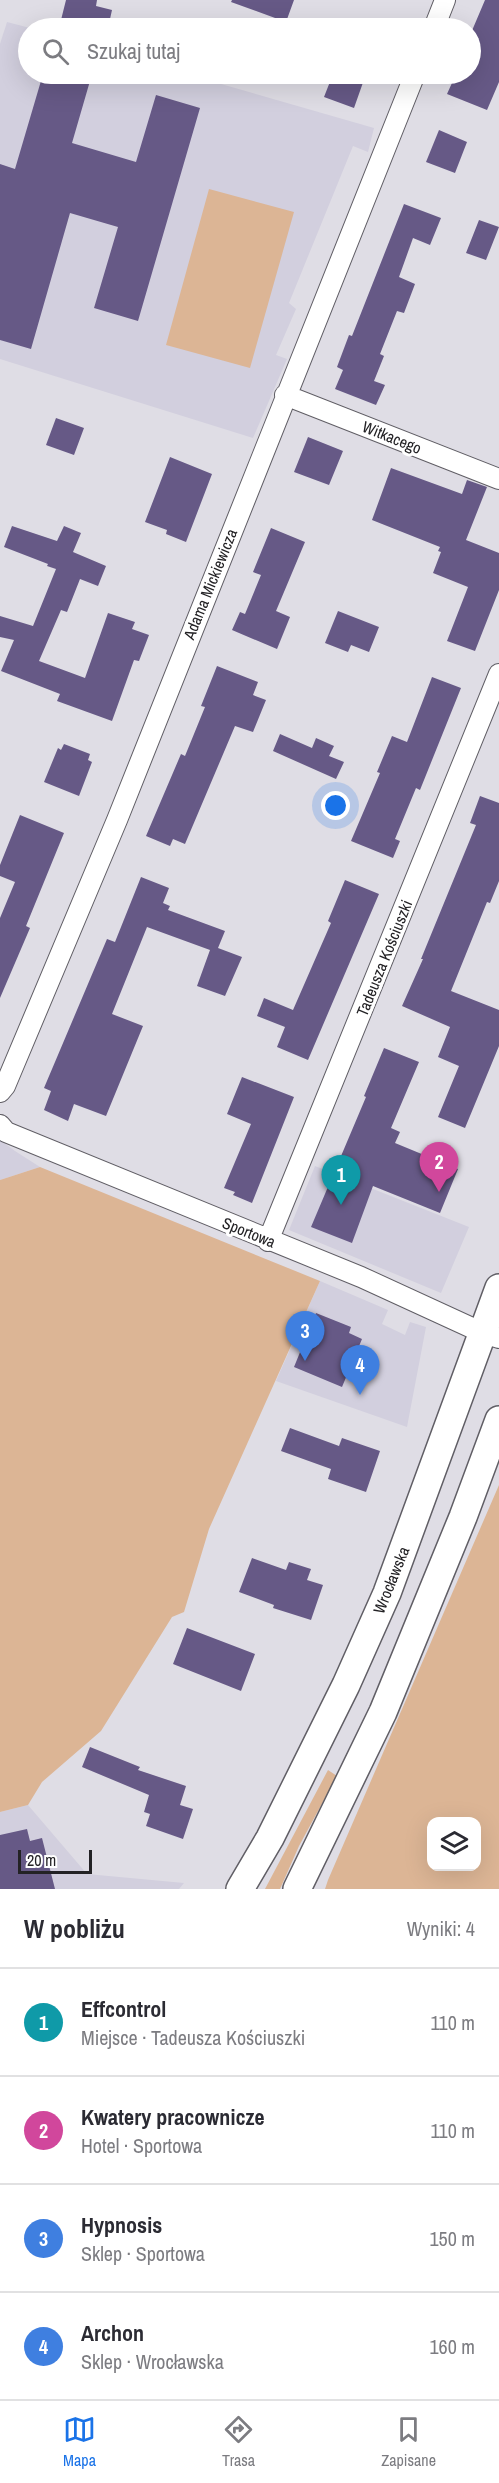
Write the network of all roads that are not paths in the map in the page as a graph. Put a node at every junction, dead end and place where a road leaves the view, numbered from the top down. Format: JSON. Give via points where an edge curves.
{"nodes":[{"id":1,"x":445,"y":0,"type":"edge"},
{"id":2,"x":438,"y":18,"type":"edge"},
{"id":3,"x":411,"y":84,"type":"edge"},
{"id":4,"x":285,"y":395,"type":"junction"},
{"id":5,"x":499,"y":479,"type":"edge"},
{"id":6,"x":499,"y":674,"type":"edge"},
{"id":7,"x":0,"y":1092,"type":"edge"},
{"id":8,"x":0,"y":1125,"type":"edge"},
{"id":9,"x":268,"y":1241,"type":"junction"},
{"id":10,"x":499,"y":1288,"type":"edge"},
{"id":11,"x":491,"y":1336,"type":"edge"},
{"id":12,"x":499,"y":1420,"type":"edge"},
{"id":13,"x":258,"y":1861,"type":"junction"},
{"id":14,"x":240,"y":1889,"type":"edge"},
{"id":15,"x":250,"y":1889,"type":"edge"},
{"id":16,"x":297,"y":1889,"type":"edge"}],
"edges":[{"from":1,"to":2,"type":"street"},
{"from":3,"to":4,"type":"street","name":"Adama Mickiewicza"},
{"from":4,"to":5,"type":"street","name":"Witkacego"},
{"from":4,"to":7,"type":"street","name":"Adama Mickiewicza","via":[[117,820]]},
{"from":6,"to":9,"type":"street","name":"Tadeusza Kościuszki"},
{"from":8,"to":9,"type":"street","name":"Sportowa","via":[[6,1132]]},
{"from":9,"to":11,"type":"street","name":"Sportowa"},
{"from":10,"to":11,"type":"main road","name":"Wrocławska"},
{"from":11,"to":13,"type":"main road","name":"Wrocławska","via":[[387,1593]]},
{"from":12,"to":16,"type":"main road","via":[[388,1702]]},
{"from":13,"to":14,"type":"main road","name":"Wrocławska"},
{"from":13,"to":15,"type":"main road","name":"Wrocławska"}]}
